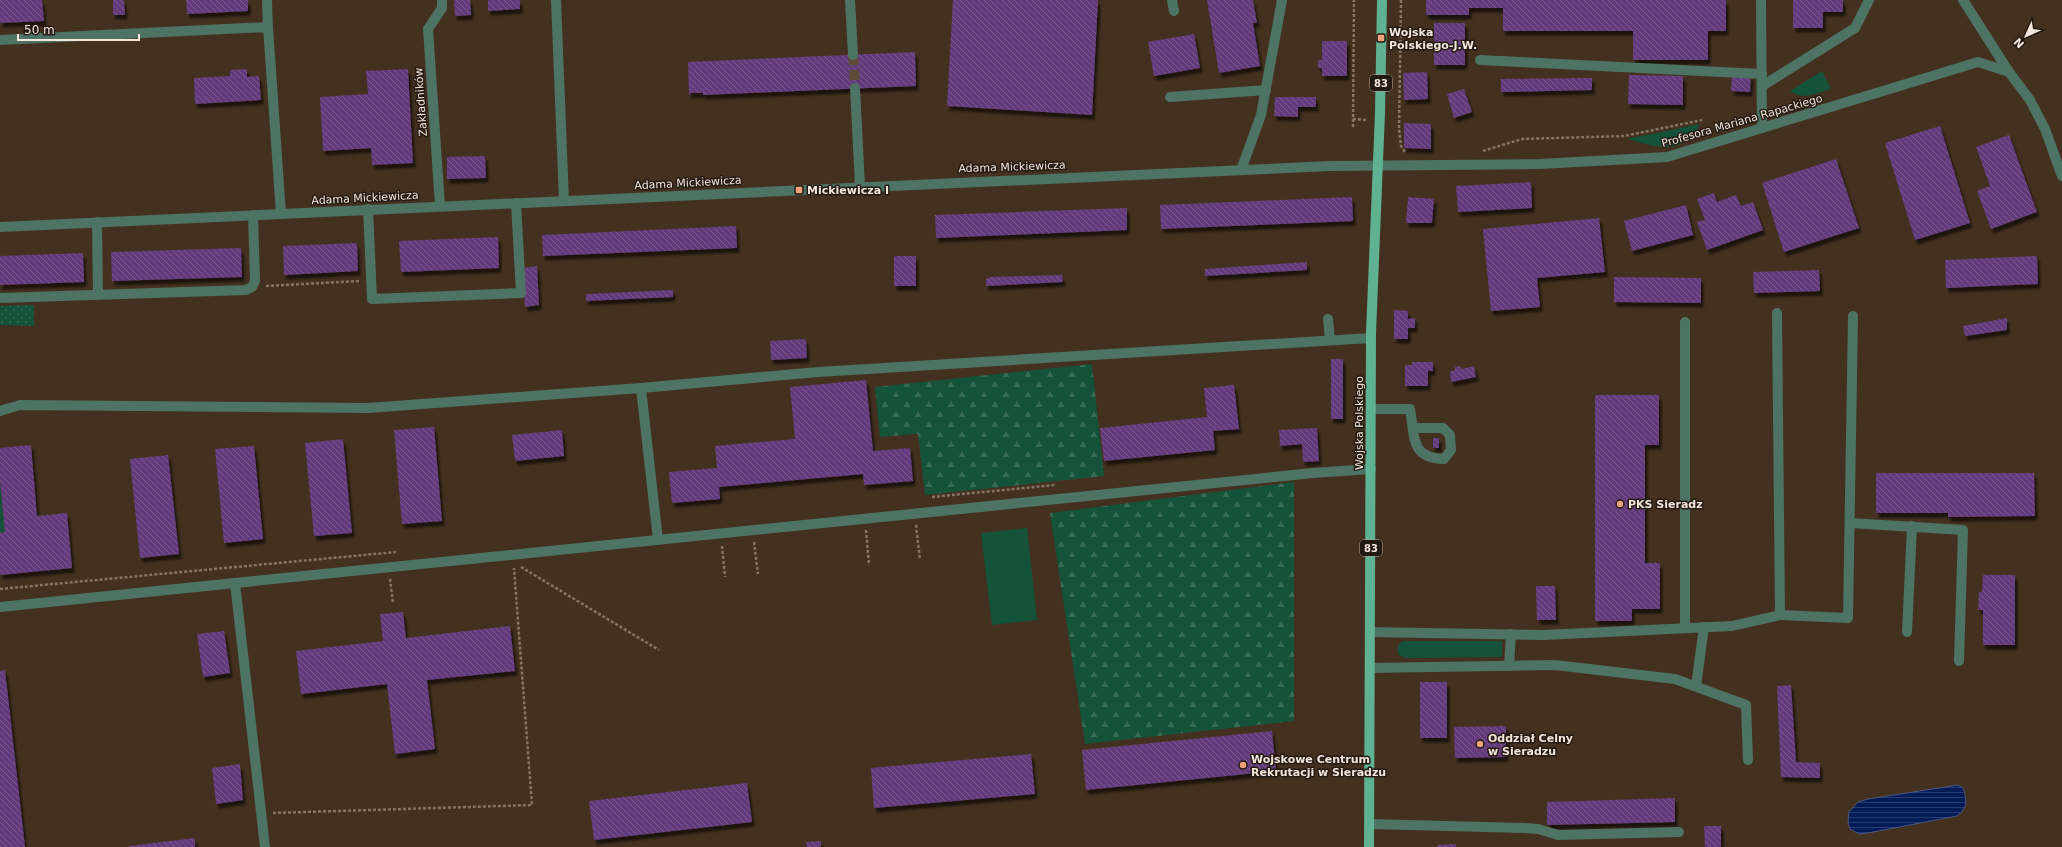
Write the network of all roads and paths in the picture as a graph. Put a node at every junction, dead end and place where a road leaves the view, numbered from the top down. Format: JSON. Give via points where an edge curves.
{"nodes":[{"id":1,"x":267,"y":0,"type":"edge"},
{"id":2,"x":442,"y":0,"type":"edge"},
{"id":3,"x":556,"y":0,"type":"edge"},
{"id":4,"x":850,"y":0,"type":"edge"},
{"id":5,"x":1172,"y":0,"type":"edge"},
{"id":6,"x":1282,"y":0,"type":"edge"},
{"id":7,"x":1354,"y":0,"type":"edge"},
{"id":8,"x":1382,"y":0,"type":"edge"},
{"id":9,"x":1401,"y":0,"type":"edge"},
{"id":10,"x":1761,"y":0,"type":"edge"},
{"id":11,"x":1868,"y":0,"type":"edge"},
{"id":12,"x":1963,"y":0,"type":"edge"},
{"id":13,"x":1174,"y":11,"type":"dead end"},
{"id":14,"x":268,"y":30,"type":"junction"},
{"id":15,"x":0,"y":40,"type":"edge"},
{"id":16,"x":853,"y":55,"type":"tunnel mouth"},
{"id":17,"x":1480,"y":60,"type":"dead end"},
{"id":18,"x":2009,"y":72,"type":"junction"},
{"id":19,"x":1762,"y":74,"type":"junction"},
{"id":20,"x":1762,"y":86,"type":"junction"},
{"id":21,"x":855,"y":88,"type":"tunnel mouth"},
{"id":22,"x":1266,"y":90,"type":"junction"},
{"id":23,"x":1170,"y":97,"type":"dead end"},
{"id":24,"x":1702,"y":120,"type":"dead end"},
{"id":25,"x":1353,"y":127,"type":"dead end"},
{"id":26,"x":1762,"y":128,"type":"junction"},
{"id":27,"x":1479,"y":152,"type":"dead end"},
{"id":28,"x":1408,"y":153,"type":"dead end"},
{"id":29,"x":1378,"y":166,"type":"junction"},
{"id":30,"x":1241,"y":170,"type":"junction"},
{"id":31,"x":2062,"y":176,"type":"edge"},
{"id":32,"x":860,"y":186,"type":"junction"},
{"id":33,"x":564,"y":201,"type":"junction"},
{"id":34,"x":516,"y":203,"type":"junction"},
{"id":35,"x":440,"y":206,"type":"junction"},
{"id":36,"x":368,"y":209,"type":"junction"},
{"id":37,"x":281,"y":214,"type":"junction"},
{"id":38,"x":253,"y":215,"type":"junction"},
{"id":39,"x":97,"y":222,"type":"junction"},
{"id":40,"x":0,"y":227,"type":"edge"},
{"id":41,"x":371,"y":280,"type":"junction"},
{"id":42,"x":252,"y":287,"type":"junction"},
{"id":43,"x":98,"y":295,"type":"junction"},
{"id":44,"x":0,"y":298,"type":"edge"},
{"id":45,"x":1777,"y":313,"type":"dead end"},
{"id":46,"x":1853,"y":316,"type":"dead end"},
{"id":47,"x":1328,"y":319,"type":"dead end"},
{"id":48,"x":1686,"y":322,"type":"dead end"},
{"id":49,"x":1371,"y":338,"type":"junction"},
{"id":50,"x":1330,"y":340,"type":"junction"},
{"id":51,"x":641,"y":388,"type":"junction"},
{"id":52,"x":1372,"y":409,"type":"junction"},
{"id":53,"x":0,"y":411,"type":"edge"},
{"id":54,"x":1413,"y":428,"type":"dead end"},
{"id":55,"x":1371,"y":469,"type":"junction"},
{"id":56,"x":914,"y":514,"type":"junction"},
{"id":57,"x":865,"y":518,"type":"junction"},
{"id":58,"x":1850,"y":524,"type":"junction"},
{"id":59,"x":1912,"y":526,"type":"junction"},
{"id":60,"x":753,"y":530,"type":"junction"},
{"id":61,"x":722,"y":533,"type":"junction"},
{"id":62,"x":658,"y":540,"type":"junction"},
{"id":63,"x":402,"y":551,"type":"dead end"},
{"id":64,"x":920,"y":560,"type":"dead end"},
{"id":65,"x":514,"y":563,"type":"dead end"},
{"id":66,"x":869,"y":564,"type":"dead end"},
{"id":67,"x":758,"y":574,"type":"dead end"},
{"id":68,"x":726,"y":577,"type":"dead end"},
{"id":69,"x":235,"y":583,"type":"junction"},
{"id":70,"x":0,"y":589,"type":"edge"},
{"id":71,"x":0,"y":607,"type":"edge"},
{"id":72,"x":1780,"y":615,"type":"junction"},
{"id":73,"x":1704,"y":627,"type":"junction"},
{"id":74,"x":1685,"y":628,"type":"junction"},
{"id":75,"x":1370,"y":632,"type":"junction"},
{"id":76,"x":1907,"y":632,"type":"dead end"},
{"id":77,"x":1511,"y":634,"type":"junction"},
{"id":78,"x":1959,"y":661,"type":"dead end"},
{"id":79,"x":1509,"y":666,"type":"junction"},
{"id":80,"x":1370,"y":668,"type":"junction"},
{"id":81,"x":1696,"y":686,"type":"junction"},
{"id":82,"x":1748,"y":760,"type":"dead end"},
{"id":83,"x":261,"y":814,"type":"junction"},
{"id":84,"x":1369,"y":824,"type":"junction"},
{"id":85,"x":1679,"y":832,"type":"dead end"},
{"id":86,"x":265,"y":847,"type":"edge"},
{"id":87,"x":1369,"y":847,"type":"edge"}],
"edges":[{"from":1,"to":14,"type":"street"},
{"from":2,"to":35,"type":"street","name":"Zakładników","via":[[442,8],[428,29]]},
{"from":3,"to":33,"type":"street"},
{"from":4,"to":16,"type":"street"},
{"from":5,"to":13,"type":"street"},
{"from":6,"to":22,"type":"street"},
{"from":7,"to":25,"type":"path"},
{"from":8,"to":29,"type":"main road","name":"Wojska Polskiego","number":"83"},
{"from":9,"to":28,"type":"path","via":[[1399,129],[1401,146]]},
{"from":10,"to":19,"type":"street"},
{"from":11,"to":20,"type":"street","via":[[1855,28]]},
{"from":12,"to":18,"type":"street"},
{"from":14,"to":15,"type":"street","via":[[268,27]]},
{"from":14,"to":37,"type":"street"},
{"from":17,"to":19,"type":"street"},
{"from":18,"to":26,"type":"street","name":"Profesora Mariana Rapackiego","via":[[1978,62]]},
{"from":18,"to":31,"type":"street","via":[[2033,106],[2045,129]]},
{"from":19,"to":20,"type":"street"},
{"from":20,"to":26,"type":"street"},
{"from":21,"to":32,"type":"street"},
{"from":22,"to":23,"type":"street"},
{"from":22,"to":30,"type":"street","via":[[1261,115]]},
{"from":24,"to":27,"type":"path","via":[[1624,136],[1522,139]]},
{"from":26,"to":29,"type":"street","name":"Profesora Mariana Rapackiego","via":[[1667,157],[1540,164]]},
{"from":29,"to":30,"type":"street","name":"Adama Mickiewicza"},
{"from":29,"to":49,"type":"main road","name":"Wojska Polskiego","number":"83"},
{"from":30,"to":32,"type":"street","name":"Adama Mickiewicza"},
{"from":32,"to":33,"type":"street","name":"Adama Mickiewicza"},
{"from":33,"to":34,"type":"street","name":"Adama Mickiewicza"},
{"from":34,"to":35,"type":"street","name":"Adama Mickiewicza"},
{"from":34,"to":41,"type":"street","via":[[521,293],[372,299]]},
{"from":35,"to":36,"type":"street","name":"Adama Mickiewicza"},
{"from":36,"to":37,"type":"street","name":"Adama Mickiewicza"},
{"from":36,"to":41,"type":"street"},
{"from":37,"to":38,"type":"street","name":"Adama Mickiewicza"},
{"from":38,"to":39,"type":"street","name":"Adama Mickiewicza"},
{"from":38,"to":42,"type":"street","via":[[255,281]]},
{"from":39,"to":40,"type":"street","name":"Adama Mickiewicza"},
{"from":39,"to":43,"type":"street"},
{"from":41,"to":42,"type":"path"},
{"from":42,"to":43,"type":"street","via":[[246,290]]},
{"from":43,"to":44,"type":"street"},
{"from":45,"to":72,"type":"street"},
{"from":46,"to":58,"type":"street"},
{"from":47,"to":50,"type":"street"},
{"from":48,"to":74,"type":"street"},
{"from":49,"to":50,"type":"street"},
{"from":49,"to":52,"type":"main road","name":"Wojska Polskiego","number":"83"},
{"from":50,"to":51,"type":"street","via":[[818,372]]},
{"from":51,"to":53,"type":"street","via":[[368,408],[20,405]]},
{"from":51,"to":62,"type":"street"},
{"from":52,"to":54,"type":"street","via":[[1410,409]]},
{"from":52,"to":55,"type":"main road","name":"Wojska Polskiego","number":"83"},
{"from":55,"to":56,"type":"street"},
{"from":55,"to":75,"type":"main road","name":"Wojska Polskiego","number":"83"},
{"from":56,"to":57,"type":"street"},
{"from":56,"to":64,"type":"path"},
{"from":57,"to":60,"type":"street"},
{"from":57,"to":66,"type":"path"},
{"from":58,"to":59,"type":"street"},
{"from":58,"to":72,"type":"street","via":[[1848,618]]},
{"from":59,"to":76,"type":"street"},
{"from":59,"to":78,"type":"street","via":[[1963,530]]},
{"from":60,"to":61,"type":"street"},
{"from":60,"to":67,"type":"path"},
{"from":61,"to":62,"type":"street"},
{"from":61,"to":68,"type":"path"},
{"from":62,"to":69,"type":"street"},
{"from":63,"to":70,"type":"path"},
{"from":65,"to":83,"type":"path","via":[[532,805]]},
{"from":69,"to":71,"type":"street"},
{"from":69,"to":83,"type":"street"},
{"from":72,"to":73,"type":"street","via":[[1732,626]]},
{"from":73,"to":74,"type":"street"},
{"from":73,"to":81,"type":"street"},
{"from":74,"to":77,"type":"street","via":[[1544,635]]},
{"from":75,"to":77,"type":"street"},
{"from":75,"to":80,"type":"main road","name":"Wojska Polskiego","number":"83"},
{"from":77,"to":79,"type":"street"},
{"from":79,"to":80,"type":"street"},
{"from":79,"to":81,"type":"street","via":[[1555,665],[1675,679]]},
{"from":80,"to":84,"type":"main road","name":"Wojska Polskiego","number":"83"},
{"from":81,"to":82,"type":"street","via":[[1746,705]]},
{"from":83,"to":86,"type":"street"},
{"from":84,"to":85,"type":"street","via":[[1531,829],[1558,835]]},
{"from":84,"to":87,"type":"main road","name":"Wojska Polskiego","number":"83"}]}
